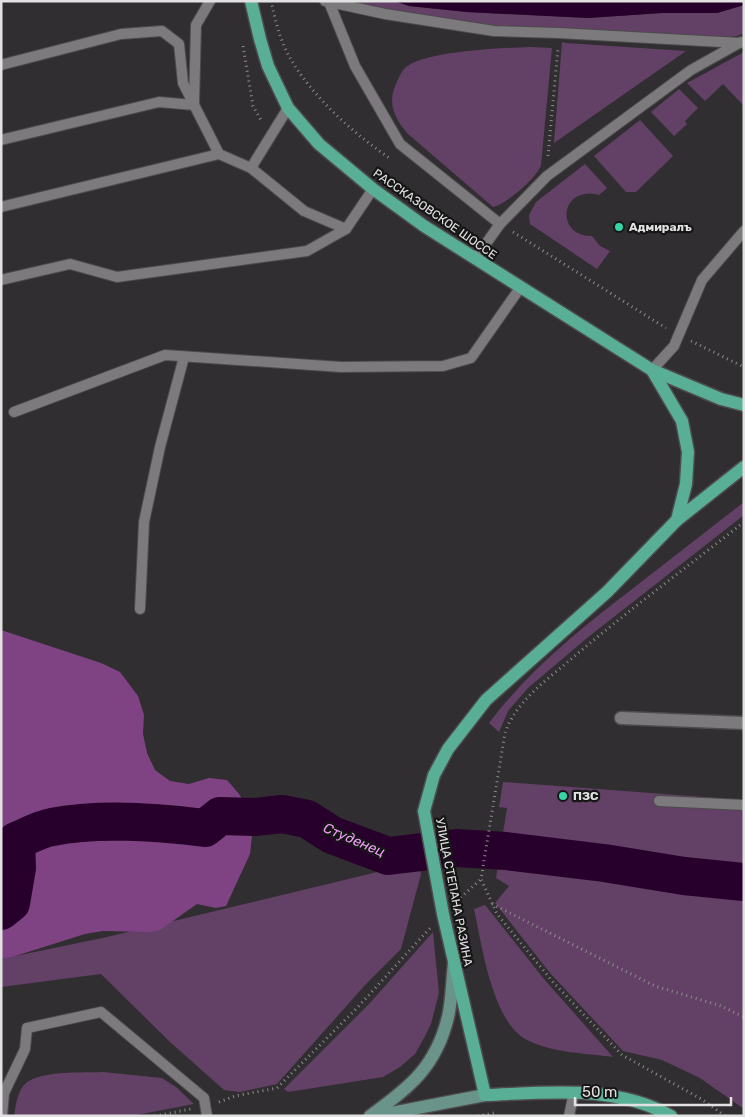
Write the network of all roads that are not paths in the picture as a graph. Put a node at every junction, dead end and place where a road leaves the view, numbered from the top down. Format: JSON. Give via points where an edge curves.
{"nodes":[{"id":1,"x":210,"y":1,"type":"edge"},
{"id":2,"x":327,"y":2,"type":"edge"},
{"id":3,"x":252,"y":4,"type":"edge"},
{"id":4,"x":742,"y":42,"type":"edge"},
{"id":5,"x":1,"y":65,"type":"edge"},
{"id":6,"x":194,"y":105,"type":"junction"},
{"id":7,"x":288,"y":108,"type":"junction"},
{"id":8,"x":1,"y":140,"type":"edge"},
{"id":9,"x":219,"y":154,"type":"junction"},
{"id":10,"x":251,"y":168,"type":"junction"},
{"id":11,"x":373,"y":189,"type":"junction"},
{"id":12,"x":1,"y":207,"type":"edge"},
{"id":13,"x":500,"y":224,"type":"junction"},
{"id":14,"x":346,"y":229,"type":"junction"},
{"id":15,"x":744,"y":230,"type":"edge"},
{"id":16,"x":476,"y":259,"type":"junction"},
{"id":17,"x":1,"y":280,"type":"edge"},
{"id":18,"x":520,"y":288,"type":"junction"},
{"id":19,"x":184,"y":356,"type":"junction"},
{"id":20,"x":652,"y":370,"type":"junction"},
{"id":21,"x":744,"y":405,"type":"edge"},
{"id":22,"x":14,"y":412,"type":"dead end"},
{"id":23,"x":744,"y":467,"type":"edge"},
{"id":24,"x":677,"y":520,"type":"junction"},
{"id":25,"x":140,"y":609,"type":"dead end"},
{"id":26,"x":621,"y":718,"type":"dead end"},
{"id":27,"x":744,"y":723,"type":"edge"},
{"id":28,"x":659,"y":801,"type":"dead end"},
{"id":29,"x":744,"y":805,"type":"edge"},
{"id":30,"x":454,"y":963,"type":"junction"},
{"id":31,"x":574,"y":1092,"type":"junction"},
{"id":32,"x":484,"y":1096,"type":"junction"},
{"id":33,"x":207,"y":1111,"type":"edge"},
{"id":34,"x":2,"y":1116,"type":"edge"},
{"id":35,"x":370,"y":1116,"type":"edge"},
{"id":36,"x":376,"y":1116,"type":"edge"},
{"id":37,"x":568,"y":1116,"type":"edge"},
{"id":38,"x":671,"y":1116,"type":"edge"}],
"edges":[{"from":1,"to":6,"type":"lane","via":[[196,26]]},
{"from":2,"to":4,"type":"lane","via":[[494,32],[559,32]]},
{"from":2,"to":13,"type":"lane","via":[[356,66],[400,144]]},
{"from":3,"to":7,"type":"main road","name":"РАССКАЗОВСКОЕ ШОССЕ","via":[[268,66]]},
{"from":4,"to":13,"type":"lane","via":[[691,70],[547,176]]},
{"from":5,"to":6,"type":"lane","via":[[122,34],[162,31],[179,44],[183,83]]},
{"from":6,"to":8,"type":"lane","via":[[159,102]]},
{"from":6,"to":9,"type":"lane"},
{"from":7,"to":10,"type":"lane"},
{"from":7,"to":11,"type":"main road","name":"РАССКАЗОВСКОЕ ШОССЕ","via":[[319,144]]},
{"from":9,"to":10,"type":"lane"},
{"from":9,"to":12,"type":"lane"},
{"from":10,"to":14,"type":"lane","via":[[304,211]]},
{"from":11,"to":14,"type":"lane"},
{"from":11,"to":16,"type":"main road","name":"РАССКАЗОВСКОЕ ШОССЕ"},
{"from":13,"to":16,"type":"lane"},
{"from":14,"to":17,"type":"lane","via":[[307,251],[117,277],[70,264]]},
{"from":15,"to":20,"type":"lane","via":[[702,280],[674,346]]},
{"from":16,"to":18,"type":"main road","name":"РАССКАЗОВСКОЕ ШОССЕ"},
{"from":18,"to":19,"type":"lane","via":[[471,358],[443,366],[341,367]]},
{"from":18,"to":20,"type":"main road","name":"РАССКАЗОВСКОЕ ШОССЕ"},
{"from":19,"to":22,"type":"lane","via":[[165,355]]},
{"from":19,"to":25,"type":"lane","via":[[144,522]]},
{"from":20,"to":21,"type":"main road","name":"РАССКАЗОВСКОЕ ШОССЕ","via":[[721,399]]},
{"from":20,"to":24,"type":"main road","via":[[682,421],[688,452],[686,484]]},
{"from":23,"to":24,"type":"main road","name":"УЛИЦА СТЕПАНА РАЗИНА"},
{"from":24,"to":30,"type":"main road","name":"УЛИЦА СТЕПАНА РАЗИНА","via":[[607,592],[486,700],[448,749],[434,775],[424,811]]},
{"from":26,"to":27,"type":"street"},
{"from":28,"to":29,"type":"lane"},
{"from":30,"to":32,"type":"main road","name":"УЛИЦА СТЕПАНА РАЗИНА"},
{"from":30,"to":35,"type":"main road","via":[[448,1017],[438,1046],[424,1070],[402,1093]]},
{"from":31,"to":32,"type":"main road"},
{"from":31,"to":37,"type":"lane"},
{"from":31,"to":38,"type":"main road","via":[[610,1096],[656,1107]]},
{"from":32,"to":36,"type":"main road"},
{"from":33,"to":34,"type":"lane","via":[[204,1098],[101,1012],[27,1028],[25,1049],[4,1094]]}]}
